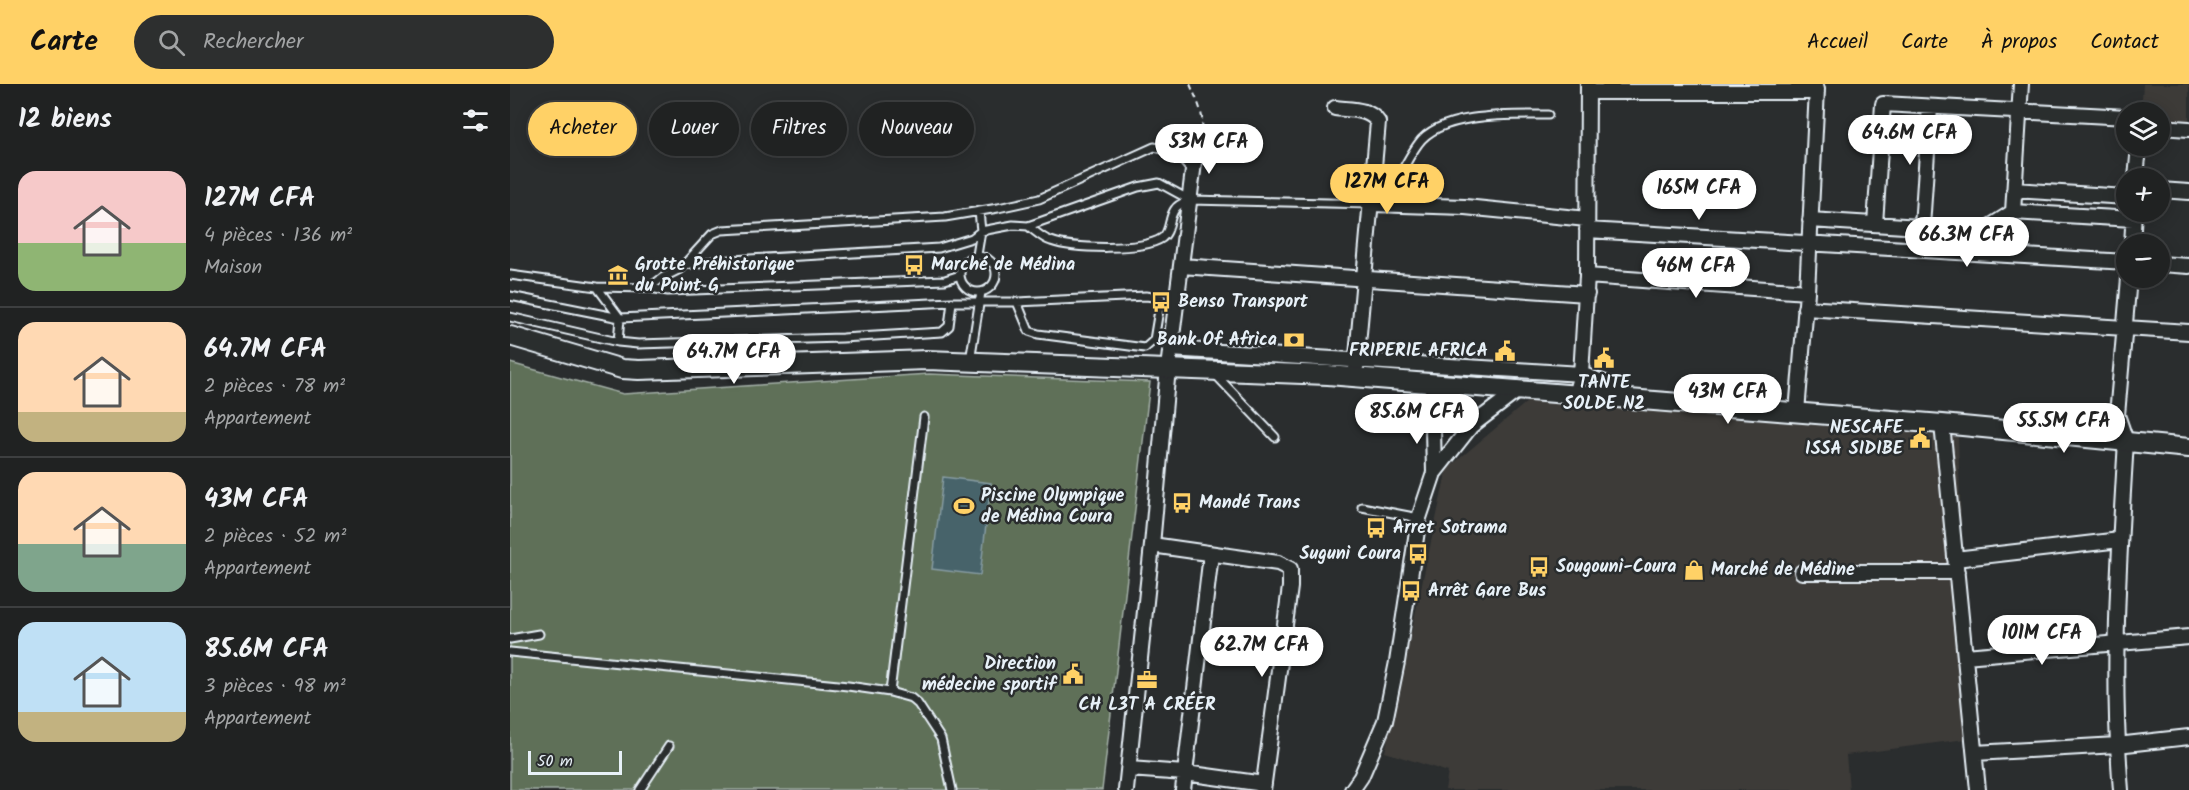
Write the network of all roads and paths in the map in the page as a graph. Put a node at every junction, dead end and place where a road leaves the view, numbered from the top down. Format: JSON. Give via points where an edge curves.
{"nodes":[{"id":1,"x":1190,"y":84,"type":"edge"},
{"id":2,"x":2021,"y":84,"type":"edge"},
{"id":3,"x":1588,"y":88,"type":"edge"},
{"id":4,"x":1930,"y":106,"type":"junction"},
{"id":5,"x":1335,"y":108,"type":"dead end"},
{"id":6,"x":2019,"y":111,"type":"junction"},
{"id":7,"x":1548,"y":115,"type":"dead end"},
{"id":8,"x":2116,"y":116,"type":"edge"},
{"id":9,"x":2170,"y":128,"type":"edge"},
{"id":10,"x":2189,"y":129,"type":"edge"},
{"id":11,"x":1196,"y":147,"type":"joint"},
{"id":12,"x":1193,"y":174,"type":"junction"},
{"id":13,"x":2014,"y":190,"type":"junction"},
{"id":14,"x":2170,"y":191,"type":"edge"},
{"id":15,"x":2189,"y":192,"type":"edge"},
{"id":16,"x":2116,"y":196,"type":"edge"},
{"id":17,"x":1190,"y":200,"type":"junction"},
{"id":18,"x":1378,"y":204,"type":"junction"},
{"id":19,"x":979,"y":211,"type":"junction"},
{"id":20,"x":2013,"y":212,"type":"junction"},
{"id":21,"x":2116,"y":215,"type":"edge"},
{"id":22,"x":1810,"y":220,"type":"junction"},
{"id":23,"x":1875,"y":224,"type":"junction"},
{"id":24,"x":1587,"y":225,"type":"junction"},
{"id":25,"x":1028,"y":226,"type":"junction"},
{"id":26,"x":1922,"y":227,"type":"junction"},
{"id":27,"x":981,"y":231,"type":"junction"},
{"id":28,"x":1809,"y":243,"type":"junction"},
{"id":29,"x":976,"y":255,"type":"junction"},
{"id":30,"x":2116,"y":261,"type":"edge"},
{"id":31,"x":684,"y":265,"type":"junction"},
{"id":32,"x":2170,"y":265,"type":"edge"},
{"id":33,"x":1181,"y":266,"type":"junction"},
{"id":34,"x":2189,"y":266,"type":"edge"},
{"id":35,"x":510,"y":275,"type":"edge"},
{"id":36,"x":960,"y":275,"type":"junction"},
{"id":37,"x":1587,"y":276,"type":"junction"},
{"id":38,"x":1364,"y":278,"type":"junction"},
{"id":39,"x":597,"y":287,"type":"junction"},
{"id":40,"x":649,"y":288,"type":"junction"},
{"id":41,"x":2128,"y":288,"type":"edge"},
{"id":42,"x":981,"y":292,"type":"junction"},
{"id":43,"x":1807,"y":292,"type":"junction"},
{"id":44,"x":1587,"y":294,"type":"junction"},
{"id":45,"x":510,"y":296,"type":"edge"},
{"id":46,"x":1161,"y":298,"type":"junction"},
{"id":47,"x":1177,"y":301,"type":"junction"},
{"id":48,"x":952,"y":302,"type":"junction"},
{"id":49,"x":1017,"y":302,"type":"junction"},
{"id":50,"x":979,"y":303,"type":"junction"},
{"id":51,"x":1806,"y":308,"type":"junction"},
{"id":52,"x":510,"y":317,"type":"edge"},
{"id":53,"x":620,"y":318,"type":"junction"},
{"id":54,"x":2124,"y":328,"type":"junction"},
{"id":55,"x":2189,"y":332,"type":"edge"},
{"id":56,"x":510,"y":336,"type":"edge"},
{"id":57,"x":618,"y":342,"type":"junction"},
{"id":58,"x":1170,"y":349,"type":"junction"},
{"id":59,"x":1357,"y":359,"type":"junction"},
{"id":60,"x":970,"y":362,"type":"junction"},
{"id":61,"x":1168,"y":368,"type":"junction"},
{"id":62,"x":1211,"y":370,"type":"junction"},
{"id":63,"x":1581,"y":374,"type":"junction"},
{"id":64,"x":1355,"y":378,"type":"junction"},
{"id":65,"x":1432,"y":384,"type":"junction"},
{"id":66,"x":1517,"y":391,"type":"junction"},
{"id":67,"x":1575,"y":395,"type":"junction"},
{"id":68,"x":1630,"y":399,"type":"junction"},
{"id":69,"x":1797,"y":412,"type":"junction"},
{"id":70,"x":924,"y":417,"type":"dead end"},
{"id":71,"x":1942,"y":424,"type":"junction"},
{"id":72,"x":1275,"y":437,"type":"dead end"},
{"id":73,"x":2126,"y":441,"type":"junction"},
{"id":74,"x":2189,"y":448,"type":"edge"},
{"id":75,"x":1434,"y":473,"type":"junction"},
{"id":76,"x":1362,"y":507,"type":"dead end"},
{"id":77,"x":1419,"y":518,"type":"junction"},
{"id":78,"x":2120,"y":540,"type":"junction"},
{"id":79,"x":1152,"y":545,"type":"junction"},
{"id":80,"x":1211,"y":554,"type":"junction"},
{"id":81,"x":1956,"y":565,"type":"junction"},
{"id":82,"x":1802,"y":572,"type":"dead end"},
{"id":83,"x":539,"y":634,"type":"dead end"},
{"id":84,"x":2189,"y":637,"type":"edge"},
{"id":85,"x":510,"y":639,"type":"edge"},
{"id":86,"x":2116,"y":643,"type":"junction"},
{"id":87,"x":510,"y":652,"type":"edge"},
{"id":88,"x":1965,"y":656,"type":"junction"},
{"id":89,"x":891,"y":692,"type":"junction"},
{"id":90,"x":2189,"y":737,"type":"edge"},
{"id":91,"x":2117,"y":745,"type":"junction"},
{"id":92,"x":669,"y":746,"type":"dead end"},
{"id":93,"x":1975,"y":753,"type":"junction"},
{"id":94,"x":1129,"y":769,"type":"junction"},
{"id":95,"x":1185,"y":773,"type":"junction"},
{"id":96,"x":1264,"y":787,"type":"edge"},
{"id":97,"x":640,"y":790,"type":"edge"},
{"id":98,"x":952,"y":790,"type":"edge"},
{"id":99,"x":1126,"y":790,"type":"edge"},
{"id":100,"x":1183,"y":790,"type":"edge"},
{"id":101,"x":1352,"y":790,"type":"edge"},
{"id":102,"x":1978,"y":790,"type":"edge"},
{"id":103,"x":2121,"y":790,"type":"edge"}],
"edges":[{"from":1,"to":11,"type":"path","via":[[1204,126]]},
{"from":2,"to":6,"type":"street"},
{"from":3,"to":22,"type":"street","via":[[1817,90]]},
{"from":3,"to":24,"type":"street"},
{"from":4,"to":6,"type":"street"},
{"from":4,"to":23,"type":"street","via":[[1882,104]]},
{"from":4,"to":26,"type":"street"},
{"from":5,"to":18,"type":"street","via":[[1367,112],[1378,122]]},
{"from":6,"to":8,"type":"street"},
{"from":6,"to":13,"type":"street"},
{"from":7,"to":18,"type":"lane","via":[[1455,122],[1429,132]]},
{"from":9,"to":10,"type":"street"},
{"from":11,"to":12,"type":"street"},
{"from":12,"to":17,"type":"street"},
{"from":12,"to":19,"type":"lane","via":[[1181,156],[1154,147],[1039,199]]},
{"from":13,"to":16,"type":"street"},
{"from":13,"to":20,"type":"street"},
{"from":14,"to":15,"type":"street"},
{"from":17,"to":18,"type":"lane"},
{"from":17,"to":25,"type":"lane","via":[[1159,183]]},
{"from":17,"to":25,"type":"lane","via":[[1176,207],[1161,239],[1137,245],[1096,248],[1058,243],[1048,241]]},
{"from":17,"to":33,"type":"street"},
{"from":18,"to":24,"type":"street","via":[[1496,210]]},
{"from":18,"to":38,"type":"street"},
{"from":19,"to":27,"type":"lane"},
{"from":19,"to":31,"type":"lane","via":[[945,217],[722,230],[712,234]]},
{"from":20,"to":21,"type":"street"},
{"from":20,"to":26,"type":"street","via":[[1983,231]]},
{"from":22,"to":23,"type":"street"},
{"from":22,"to":28,"type":"street"},
{"from":23,"to":26,"type":"street"},
{"from":24,"to":28,"type":"street"},
{"from":24,"to":37,"type":"street"},
{"from":25,"to":27,"type":"lane"},
{"from":27,"to":29,"type":"lane"},
{"from":27,"to":31,"type":"lane","via":[[939,248]]},
{"from":28,"to":30,"type":"street"},
{"from":28,"to":43,"type":"street"},
{"from":29,"to":36,"type":"lane","via":[[964,261]]},
{"from":29,"to":42,"type":"lane","via":[[989,258],[997,272],[991,287]]},
{"from":31,"to":40,"type":"lane"},
{"from":32,"to":34,"type":"street"},
{"from":33,"to":38,"type":"street"},
{"from":33,"to":47,"type":"street"},
{"from":35,"to":39,"type":"lane"},
{"from":36,"to":40,"type":"lane","via":[[945,280],[668,291]]},
{"from":36,"to":42,"type":"lane","via":[[965,287]]},
{"from":37,"to":43,"type":"street"},
{"from":37,"to":44,"type":"street"},
{"from":38,"to":44,"type":"street"},
{"from":38,"to":59,"type":"street"},
{"from":39,"to":40,"type":"lane"},
{"from":39,"to":53,"type":"lane"},
{"from":41,"to":54,"type":"street"},
{"from":42,"to":50,"type":"lane"},
{"from":43,"to":51,"type":"street"},
{"from":44,"to":63,"type":"street"},
{"from":45,"to":53,"type":"lane"},
{"from":46,"to":47,"type":"lane"},
{"from":46,"to":49,"type":"lane"},
{"from":46,"to":49,"type":"lane","via":[[1154,340],[1145,348],[1029,331]]},
{"from":47,"to":58,"type":"street"},
{"from":48,"to":50,"type":"lane"},
{"from":48,"to":53,"type":"lane"},
{"from":48,"to":57,"type":"lane","via":[[949,326],[942,332]]},
{"from":49,"to":50,"type":"lane"},
{"from":50,"to":60,"type":"lane"},
{"from":51,"to":54,"type":"street"},
{"from":51,"to":69,"type":"street"},
{"from":52,"to":57,"type":"lane"},
{"from":53,"to":57,"type":"lane"},
{"from":54,"to":55,"type":"street"},
{"from":54,"to":73,"type":"street","via":[[2117,415]]},
{"from":56,"to":60,"type":"street","via":[[622,369],[639,370],[927,360]]},
{"from":58,"to":59,"type":"street"},
{"from":58,"to":61,"type":"street"},
{"from":59,"to":63,"type":"street"},
{"from":59,"to":64,"type":"street"},
{"from":60,"to":61,"type":"street"},
{"from":61,"to":62,"type":"street"},
{"from":61,"to":79,"type":"street"},
{"from":62,"to":64,"type":"street"},
{"from":62,"to":72,"type":"lane"},
{"from":63,"to":67,"type":"street"},
{"from":63,"to":68,"type":"street","via":[[1616,387]]},
{"from":64,"to":65,"type":"street"},
{"from":65,"to":66,"type":"street"},
{"from":65,"to":75,"type":"street"},
{"from":66,"to":67,"type":"street"},
{"from":66,"to":75,"type":"street","via":[[1471,426]]},
{"from":67,"to":68,"type":"street"},
{"from":68,"to":69,"type":"street"},
{"from":69,"to":71,"type":"street"},
{"from":70,"to":89,"type":"lane"},
{"from":71,"to":73,"type":"street"},
{"from":71,"to":81,"type":"street"},
{"from":73,"to":74,"type":"street"},
{"from":73,"to":78,"type":"street"},
{"from":75,"to":77,"type":"street"},
{"from":76,"to":77,"type":"lane"},
{"from":77,"to":101,"type":"street","via":[[1384,720]]},
{"from":78,"to":81,"type":"street"},
{"from":78,"to":86,"type":"street"},
{"from":79,"to":80,"type":"street"},
{"from":79,"to":94,"type":"street"},
{"from":80,"to":95,"type":"street"},
{"from":80,"to":96,"type":"street","via":[[1278,562],[1290,568]]},
{"from":81,"to":82,"type":"street"},
{"from":81,"to":88,"type":"street"},
{"from":83,"to":85,"type":"lane"},
{"from":84,"to":86,"type":"street"},
{"from":86,"to":88,"type":"street"},
{"from":86,"to":91,"type":"street"},
{"from":87,"to":89,"type":"lane"},
{"from":88,"to":93,"type":"street"},
{"from":89,"to":98,"type":"lane","via":[[918,704],[941,738]]},
{"from":90,"to":91,"type":"street"},
{"from":91,"to":93,"type":"street"},
{"from":91,"to":103,"type":"street"},
{"from":92,"to":97,"type":"lane"},
{"from":93,"to":102,"type":"street"},
{"from":94,"to":95,"type":"street"},
{"from":94,"to":99,"type":"street"},
{"from":95,"to":96,"type":"street"},
{"from":95,"to":100,"type":"street"}]}
